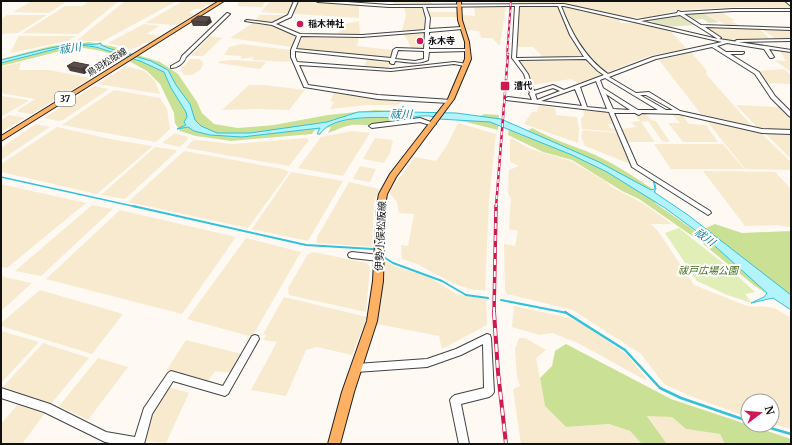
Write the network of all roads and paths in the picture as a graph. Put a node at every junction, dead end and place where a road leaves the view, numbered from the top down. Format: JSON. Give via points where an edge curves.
{"nodes":[{"id":1,"x":222,"y":1,"type":"edge"},
{"id":2,"x":296,"y":1,"type":"edge"},
{"id":3,"x":318,"y":1,"type":"edge"},
{"id":4,"x":326,"y":1,"type":"edge"},
{"id":5,"x":392,"y":1,"type":"edge"},
{"id":6,"x":787,"y":1,"type":"edge"},
{"id":7,"x":459,"y":3,"type":"edge"},
{"id":8,"x":489,"y":3,"type":"edge"},
{"id":9,"x":517,"y":5,"type":"junction"},
{"id":10,"x":559,"y":5,"type":"junction"},
{"id":11,"x":791,"y":5,"type":"edge"},
{"id":12,"x":392,"y":6,"type":"junction"},
{"id":13,"x":424,"y":6,"type":"junction"},
{"id":14,"x":791,"y":10,"type":"edge"},
{"id":15,"x":678,"y":12,"type":"junction"},
{"id":16,"x":228,"y":14,"type":"dead end"},
{"id":17,"x":247,"y":21,"type":"dead end"},
{"id":18,"x":636,"y":22,"type":"junction"},
{"id":19,"x":273,"y":24,"type":"junction"},
{"id":20,"x":700,"y":26,"type":"junction"},
{"id":21,"x":462,"y":28,"type":"junction"},
{"id":22,"x":791,"y":29,"type":"edge"},
{"id":23,"x":427,"y":31,"type":"junction"},
{"id":24,"x":299,"y":35,"type":"junction"},
{"id":25,"x":695,"y":36,"type":"junction"},
{"id":26,"x":791,"y":40,"type":"edge"},
{"id":27,"x":726,"y":42,"type":"junction"},
{"id":28,"x":713,"y":45,"type":"junction"},
{"id":29,"x":766,"y":48,"type":"junction"},
{"id":30,"x":293,"y":50,"type":"junction"},
{"id":31,"x":426,"y":50,"type":"junction"},
{"id":32,"x":468,"y":50,"type":"junction"},
{"id":33,"x":791,"y":51,"type":"edge"},
{"id":34,"x":725,"y":53,"type":"junction"},
{"id":35,"x":742,"y":53,"type":"dead end"},
{"id":36,"x":367,"y":57,"type":"junction"},
{"id":37,"x":772,"y":57,"type":"dead end"},
{"id":38,"x":588,"y":58,"type":"junction"},
{"id":39,"x":393,"y":59,"type":"junction"},
{"id":40,"x":515,"y":59,"type":"junction"},
{"id":41,"x":295,"y":63,"type":"junction"},
{"id":42,"x":466,"y":65,"type":"junction"},
{"id":43,"x":173,"y":67,"type":"dead end"},
{"id":44,"x":360,"y":68,"type":"junction"},
{"id":45,"x":390,"y":70,"type":"junction"},
{"id":46,"x":607,"y":76,"type":"junction"},
{"id":47,"x":598,"y":79,"type":"junction"},
{"id":48,"x":577,"y":87,"type":"junction"},
{"id":49,"x":602,"y":89,"type":"junction"},
{"id":50,"x":563,"y":91,"type":"junction"},
{"id":51,"x":531,"y":94,"type":"junction"},
{"id":52,"x":555,"y":94,"type":"junction"},
{"id":53,"x":636,"y":94,"type":"junction"},
{"id":54,"x":508,"y":99,"type":"dead end"},
{"id":55,"x":449,"y":101,"type":"junction"},
{"id":56,"x":535,"y":102,"type":"junction"},
{"id":57,"x":560,"y":106,"type":"junction"},
{"id":58,"x":585,"y":108,"type":"junction"},
{"id":59,"x":610,"y":111,"type":"junction"},
{"id":60,"x":665,"y":112,"type":"junction"},
{"id":61,"x":680,"y":112,"type":"junction"},
{"id":62,"x":639,"y":113,"type":"junction"},
{"id":63,"x":791,"y":115,"type":"edge"},
{"id":64,"x":433,"y":123,"type":"junction"},
{"id":65,"x":372,"y":126,"type":"dead end"},
{"id":66,"x":791,"y":132,"type":"edge"},
{"id":67,"x":1,"y":139,"type":"edge"},
{"id":68,"x":708,"y":213,"type":"dead end"},
{"id":69,"x":352,"y":255,"type":"dead end"},
{"id":70,"x":379,"y":258,"type":"junction"},
{"id":71,"x":255,"y":338,"type":"dead end"},
{"id":72,"x":356,"y":368,"type":"junction"},
{"id":73,"x":1,"y":393,"type":"edge"},
{"id":74,"x":334,"y":444,"type":"edge"},
{"id":75,"x":464,"y":444,"type":"edge"}],
"edges":[{"from":1,"to":67,"type":"main road","name":"鳥羽松阪線","number":"37"},
{"from":2,"to":19,"type":"street","via":[[290,16]]},
{"from":3,"to":4,"type":"street"},
{"from":4,"to":12,"type":"street"},
{"from":5,"to":12,"type":"street"},
{"from":6,"to":11,"type":"street"},
{"from":7,"to":8,"type":"street"},
{"from":7,"to":13,"type":"street"},
{"from":7,"to":21,"type":"main road","name":"伊勢小俣松阪線"},
{"from":8,"to":9,"type":"street"},
{"from":9,"to":10,"type":"street"},
{"from":9,"to":40,"type":"street"},
{"from":10,"to":18,"type":"street"},
{"from":10,"to":38,"type":"street","via":[[566,22]]},
{"from":12,"to":13,"type":"street"},
{"from":13,"to":23,"type":"street","via":[[428,18]]},
{"from":14,"to":15,"type":"street"},
{"from":15,"to":18,"type":"street"},
{"from":15,"to":20,"type":"street"},
{"from":16,"to":43,"type":"street","via":[[184,57],[182,62]]},
{"from":17,"to":19,"type":"street"},
{"from":18,"to":25,"type":"street"},
{"from":19,"to":24,"type":"street"},
{"from":20,"to":22,"type":"street"},
{"from":20,"to":27,"type":"street"},
{"from":21,"to":23,"type":"street"},
{"from":21,"to":32,"type":"main road","name":"伊勢小俣松阪線"},
{"from":23,"to":24,"type":"street","via":[[354,36]]},
{"from":23,"to":31,"type":"street"},
{"from":24,"to":30,"type":"street"},
{"from":25,"to":27,"type":"street"},
{"from":25,"to":28,"type":"street"},
{"from":26,"to":27,"type":"street"},
{"from":27,"to":28,"type":"street"},
{"from":27,"to":29,"type":"street"},
{"from":28,"to":34,"type":"street"},
{"from":28,"to":46,"type":"street","via":[[655,58]]},
{"from":29,"to":33,"type":"street"},
{"from":29,"to":37,"type":"street"},
{"from":30,"to":36,"type":"street"},
{"from":30,"to":41,"type":"street"},
{"from":31,"to":32,"type":"street"},
{"from":31,"to":39,"type":"street","via":[[396,49]]},
{"from":31,"to":39,"type":"street","via":[[426,60],[415,62]]},
{"from":32,"to":42,"type":"main road","name":"伊勢小俣松阪線"},
{"from":34,"to":35,"type":"street"},
{"from":34,"to":63,"type":"street","via":[[757,73],[775,100]]},
{"from":36,"to":39,"type":"street"},
{"from":36,"to":44,"type":"street"},
{"from":38,"to":40,"type":"street"},
{"from":38,"to":46,"type":"street"},
{"from":39,"to":45,"type":"street"},
{"from":40,"to":51,"type":"street","via":[[526,74]]},
{"from":41,"to":44,"type":"street"},
{"from":41,"to":55,"type":"street","via":[[306,86],[385,97]]},
{"from":42,"to":45,"type":"street","via":[[454,63]]},
{"from":42,"to":55,"type":"main road","name":"伊勢小俣松阪線"},
{"from":44,"to":45,"type":"street"},
{"from":46,"to":47,"type":"street"},
{"from":46,"to":53,"type":"street"},
{"from":47,"to":48,"type":"street"},
{"from":47,"to":49,"type":"street"},
{"from":48,"to":50,"type":"street"},
{"from":48,"to":58,"type":"street"},
{"from":49,"to":59,"type":"street"},
{"from":49,"to":62,"type":"street"},
{"from":50,"to":51,"type":"street","via":[[553,86]]},
{"from":50,"to":52,"type":"street"},
{"from":51,"to":56,"type":"street"},
{"from":52,"to":56,"type":"street"},
{"from":52,"to":57,"type":"street"},
{"from":53,"to":60,"type":"street"},
{"from":53,"to":61,"type":"street","via":[[647,93]]},
{"from":54,"to":56,"type":"street"},
{"from":55,"to":64,"type":"main road","name":"伊勢小俣松阪線"},
{"from":56,"to":57,"type":"street"},
{"from":57,"to":58,"type":"street"},
{"from":58,"to":59,"type":"street"},
{"from":59,"to":62,"type":"street"},
{"from":59,"to":68,"type":"street","via":[[634,166]]},
{"from":60,"to":61,"type":"street"},
{"from":60,"to":62,"type":"street"},
{"from":61,"to":66,"type":"street","via":[[762,131]]},
{"from":64,"to":65,"type":"street","via":[[420,120]]},
{"from":64,"to":70,"type":"main road","name":"伊勢小俣松阪線","via":[[405,159],[383,194]]},
{"from":69,"to":70,"type":"street"},
{"from":70,"to":72,"type":"main road","name":"伊勢小俣松阪線","via":[[372,320]]},
{"from":71,"to":73,"type":"street","via":[[225,391],[171,376],[148,412],[139,443],[105,437],[46,408]]},
{"from":72,"to":74,"type":"main road","name":"伊勢小俣松阪線"},
{"from":72,"to":75,"type":"street","via":[[427,363],[487,338],[489,392],[455,400]]}]}
